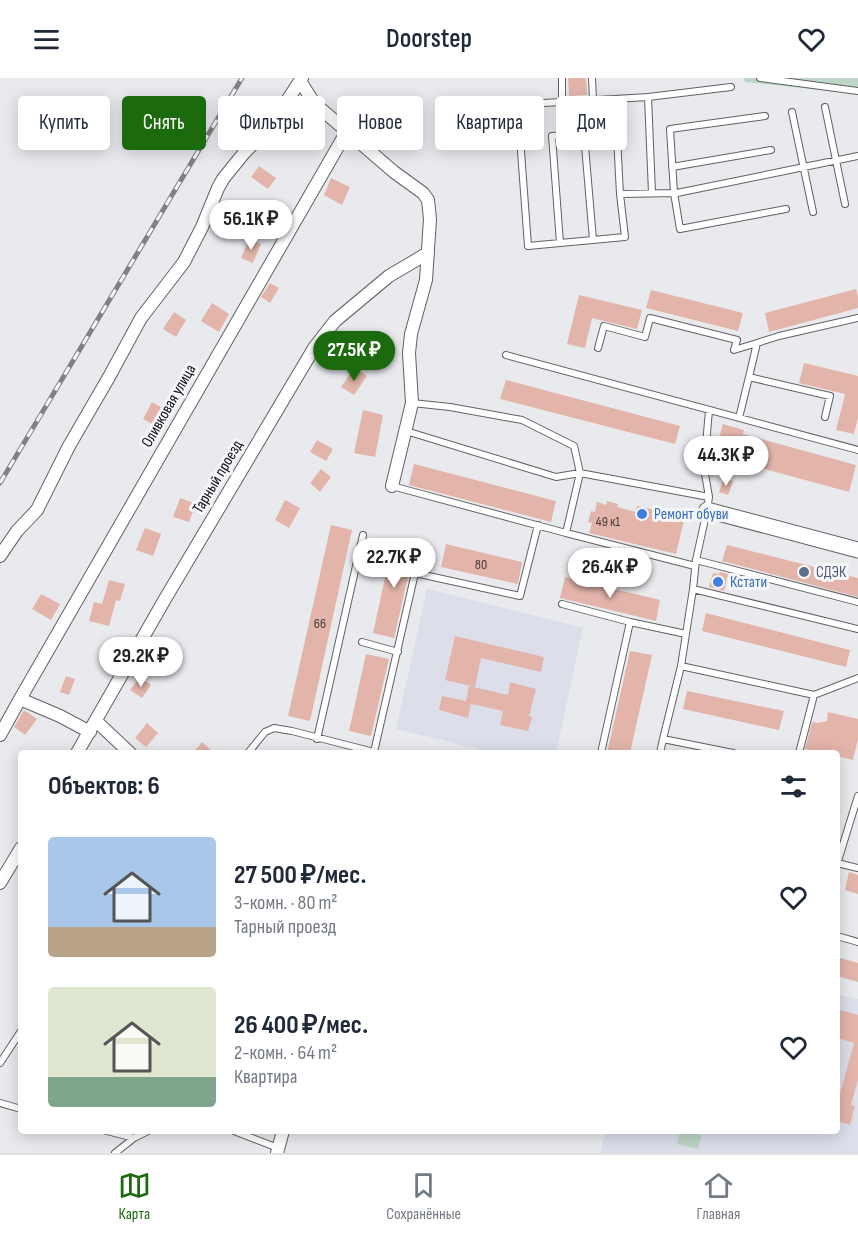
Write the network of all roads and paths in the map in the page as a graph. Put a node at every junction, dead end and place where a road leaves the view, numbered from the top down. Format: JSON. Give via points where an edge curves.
{"nodes":[{"id":1,"x":562,"y":78,"type":"edge"},
{"id":2,"x":592,"y":78,"type":"edge"},
{"id":3,"x":760,"y":78,"type":"edge"},
{"id":4,"x":301,"y":79,"type":"edge"},
{"id":5,"x":731,"y":87,"type":"dead end"},
{"id":6,"x":858,"y":91,"type":"edge"},
{"id":7,"x":562,"y":96,"type":"edge"},
{"id":8,"x":593,"y":96,"type":"edge"},
{"id":9,"x":648,"y":97,"type":"junction"},
{"id":10,"x":627,"y":98,"type":"edge"},
{"id":11,"x":825,"y":107,"type":"dead end"},
{"id":12,"x":792,"y":112,"type":"dead end"},
{"id":13,"x":765,"y":116,"type":"dead end"},
{"id":14,"x":337,"y":123,"type":"edge"},
{"id":15,"x":337,"y":147,"type":"edge"},
{"id":16,"x":368,"y":150,"type":"edge"},
{"id":17,"x":521,"y":150,"type":"edge"},
{"id":18,"x":618,"y":150,"type":"edge"},
{"id":19,"x":771,"y":150,"type":"dead end"},
{"id":20,"x":858,"y":156,"type":"edge"},
{"id":21,"x":836,"y":161,"type":"junction"},
{"id":22,"x":672,"y":167,"type":"junction"},
{"id":23,"x":803,"y":168,"type":"junction"},
{"id":24,"x":652,"y":193,"type":"junction"},
{"id":25,"x":674,"y":193,"type":"junction"},
{"id":26,"x":620,"y":194,"type":"junction"},
{"id":27,"x":845,"y":204,"type":"dead end"},
{"id":28,"x":786,"y":209,"type":"dead end"},
{"id":29,"x":813,"y":212,"type":"dead end"},
{"id":30,"x":594,"y":240,"type":"junction"},
{"id":31,"x":560,"y":243,"type":"junction"},
{"id":32,"x":428,"y":253,"type":"junction"},
{"id":33,"x":858,"y":318,"type":"edge"},
{"id":34,"x":757,"y":343,"type":"junction"},
{"id":35,"x":598,"y":348,"type":"dead end"},
{"id":36,"x":506,"y":356,"type":"dead end"},
{"id":37,"x":749,"y":377,"type":"junction"},
{"id":38,"x":412,"y":403,"type":"junction"},
{"id":39,"x":709,"y":410,"type":"junction"},
{"id":40,"x":825,"y":417,"type":"dead end"},
{"id":41,"x":738,"y":418,"type":"junction"},
{"id":42,"x":406,"y":431,"type":"junction"},
{"id":43,"x":858,"y":450,"type":"edge"},
{"id":44,"x":580,"y":473,"type":"junction"},
{"id":45,"x":392,"y":486,"type":"joint"},
{"id":46,"x":708,"y":503,"type":"junction"},
{"id":47,"x":538,"y":525,"type":"junction"},
{"id":48,"x":566,"y":533,"type":"junction"},
{"id":49,"x":363,"y":535,"type":"dead end"},
{"id":50,"x":858,"y":550,"type":"edge"},
{"id":51,"x":0,"y":556,"type":"edge"},
{"id":52,"x":696,"y":563,"type":"junction"},
{"id":53,"x":693,"y":590,"type":"junction"},
{"id":54,"x":858,"y":602,"type":"edge"},
{"id":55,"x":562,"y":604,"type":"dead end"},
{"id":56,"x":630,"y":622,"type":"junction"},
{"id":57,"x":858,"y":628,"type":"edge"},
{"id":58,"x":686,"y":634,"type":"junction"},
{"id":59,"x":362,"y":642,"type":"dead end"},
{"id":60,"x":398,"y":652,"type":"junction"},
{"id":61,"x":681,"y":666,"type":"junction"},
{"id":62,"x":858,"y":678,"type":"edge"},
{"id":63,"x":814,"y":695,"type":"junction"},
{"id":64,"x":20,"y":699,"type":"junction"},
{"id":65,"x":96,"y":721,"type":"junction"},
{"id":66,"x":90,"y":732,"type":"junction"},
{"id":67,"x":0,"y":735,"type":"edge"},
{"id":68,"x":317,"y":739,"type":"junction"},
{"id":69,"x":663,"y":739,"type":"junction"},
{"id":70,"x":79,"y":750,"type":"edge"},
{"id":71,"x":127,"y":750,"type":"edge"},
{"id":72,"x":250,"y":750,"type":"edge"},
{"id":73,"x":363,"y":750,"type":"edge"},
{"id":74,"x":376,"y":750,"type":"edge"},
{"id":75,"x":602,"y":750,"type":"edge"},
{"id":76,"x":661,"y":750,"type":"edge"},
{"id":77,"x":718,"y":750,"type":"edge"},
{"id":78,"x":800,"y":750,"type":"edge"},
{"id":79,"x":858,"y":796,"type":"edge"},
{"id":80,"x":18,"y":853,"type":"edge"},
{"id":81,"x":840,"y":854,"type":"edge"},
{"id":82,"x":840,"y":865,"type":"edge"},
{"id":83,"x":858,"y":868,"type":"edge"},
{"id":84,"x":0,"y":883,"type":"edge"},
{"id":85,"x":840,"y":937,"type":"edge"},
{"id":86,"x":858,"y":942,"type":"edge"},
{"id":87,"x":18,"y":1036,"type":"edge"},
{"id":88,"x":0,"y":1063,"type":"edge"},
{"id":89,"x":0,"y":1103,"type":"edge"},
{"id":90,"x":18,"y":1108,"type":"edge"},
{"id":91,"x":119,"y":1134,"type":"edge"},
{"id":92,"x":142,"y":1134,"type":"edge"},
{"id":93,"x":241,"y":1134,"type":"edge"},
{"id":94,"x":282,"y":1134,"type":"edge"},
{"id":95,"x":135,"y":1138,"type":"junction"},
{"id":96,"x":278,"y":1150,"type":"edge"},
{"id":97,"x":115,"y":1153,"type":"edge"}],
"edges":[{"from":1,"to":7,"type":"lane"},
{"from":2,"to":8,"type":"lane"},
{"from":3,"to":6,"type":"lane"},
{"from":4,"to":14,"type":"street","via":[[314,103]]},
{"from":4,"to":51,"type":"street","via":[[269,128],[223,179],[184,262],[141,318],[37,510]]},
{"from":5,"to":9,"type":"lane"},
{"from":9,"to":10,"type":"lane"},
{"from":9,"to":24,"type":"lane"},
{"from":11,"to":21,"type":"lane"},
{"from":12,"to":23,"type":"lane"},
{"from":13,"to":22,"type":"lane","via":[[670,129]]},
{"from":15,"to":64,"type":"street","name":"Оливковая улица"},
{"from":16,"to":32,"type":"street","via":[[428,200]]},
{"from":17,"to":31,"type":"lane","via":[[528,246]]},
{"from":18,"to":26,"type":"lane"},
{"from":19,"to":22,"type":"lane"},
{"from":20,"to":21,"type":"lane"},
{"from":21,"to":23,"type":"lane"},
{"from":21,"to":27,"type":"lane"},
{"from":22,"to":25,"type":"lane"},
{"from":23,"to":25,"type":"lane"},
{"from":23,"to":29,"type":"lane"},
{"from":24,"to":25,"type":"lane"},
{"from":24,"to":26,"type":"lane"},
{"from":25,"to":28,"type":"lane","via":[[680,229]]},
{"from":26,"to":30,"type":"lane","via":[[625,237]]},
{"from":30,"to":31,"type":"lane"},
{"from":30,"to":31,"type":"lane","via":[[584,134],[552,136]]},
{"from":32,"to":38,"type":"street","via":[[409,353]]},
{"from":32,"to":65,"type":"street","name":"Тарный проезд","via":[[389,276],[335,321],[314,348]]},
{"from":33,"to":34,"type":"lane"},
{"from":34,"to":35,"type":"lane","via":[[734,350],[737,340],[650,318],[645,337],[604,326]]},
{"from":34,"to":37,"type":"lane"},
{"from":36,"to":39,"type":"lane"},
{"from":37,"to":40,"type":"lane","via":[[830,396]]},
{"from":37,"to":41,"type":"lane"},
{"from":38,"to":42,"type":"street"},
{"from":38,"to":44,"type":"lane","via":[[522,420],[574,446]]},
{"from":39,"to":41,"type":"lane"},
{"from":39,"to":46,"type":"lane","via":[[704,468]]},
{"from":41,"to":43,"type":"lane"},
{"from":42,"to":44,"type":"lane","via":[[556,477]]},
{"from":42,"to":45,"type":"street"},
{"from":44,"to":46,"type":"lane"},
{"from":44,"to":48,"type":"lane"},
{"from":45,"to":47,"type":"lane"},
{"from":46,"to":50,"type":"street"},
{"from":46,"to":52,"type":"lane"},
{"from":47,"to":48,"type":"lane"},
{"from":47,"to":60,"type":"lane","via":[[520,596],[415,573]]},
{"from":48,"to":52,"type":"lane"},
{"from":49,"to":68,"type":"lane"},
{"from":52,"to":53,"type":"lane"},
{"from":52,"to":54,"type":"lane"},
{"from":53,"to":57,"type":"lane"},
{"from":53,"to":58,"type":"lane"},
{"from":55,"to":56,"type":"lane"},
{"from":56,"to":58,"type":"lane"},
{"from":56,"to":75,"type":"lane"},
{"from":58,"to":61,"type":"lane"},
{"from":59,"to":60,"type":"lane"},
{"from":60,"to":74,"type":"lane"},
{"from":61,"to":63,"type":"lane"},
{"from":61,"to":69,"type":"lane"},
{"from":62,"to":63,"type":"lane"},
{"from":63,"to":78,"type":"lane"},
{"from":64,"to":66,"type":"street"},
{"from":64,"to":67,"type":"street","name":"Оливковая улица"},
{"from":65,"to":66,"type":"street","name":"Тарный проезд"},
{"from":65,"to":71,"type":"street"},
{"from":66,"to":70,"type":"street","name":"Тарный проезд"},
{"from":68,"to":72,"type":"lane","via":[[274,728],[265,732]]},
{"from":68,"to":73,"type":"lane"},
{"from":69,"to":76,"type":"lane"},
{"from":69,"to":77,"type":"lane"},
{"from":79,"to":81,"type":"lane"},
{"from":80,"to":84,"type":"street"},
{"from":82,"to":83,"type":"lane"},
{"from":85,"to":86,"type":"lane"},
{"from":87,"to":88,"type":"lane"},
{"from":89,"to":90,"type":"lane"},
{"from":91,"to":95,"type":"lane"},
{"from":92,"to":95,"type":"lane"},
{"from":93,"to":96,"type":"lane"},
{"from":94,"to":96,"type":"street"},
{"from":95,"to":97,"type":"lane"}]}
